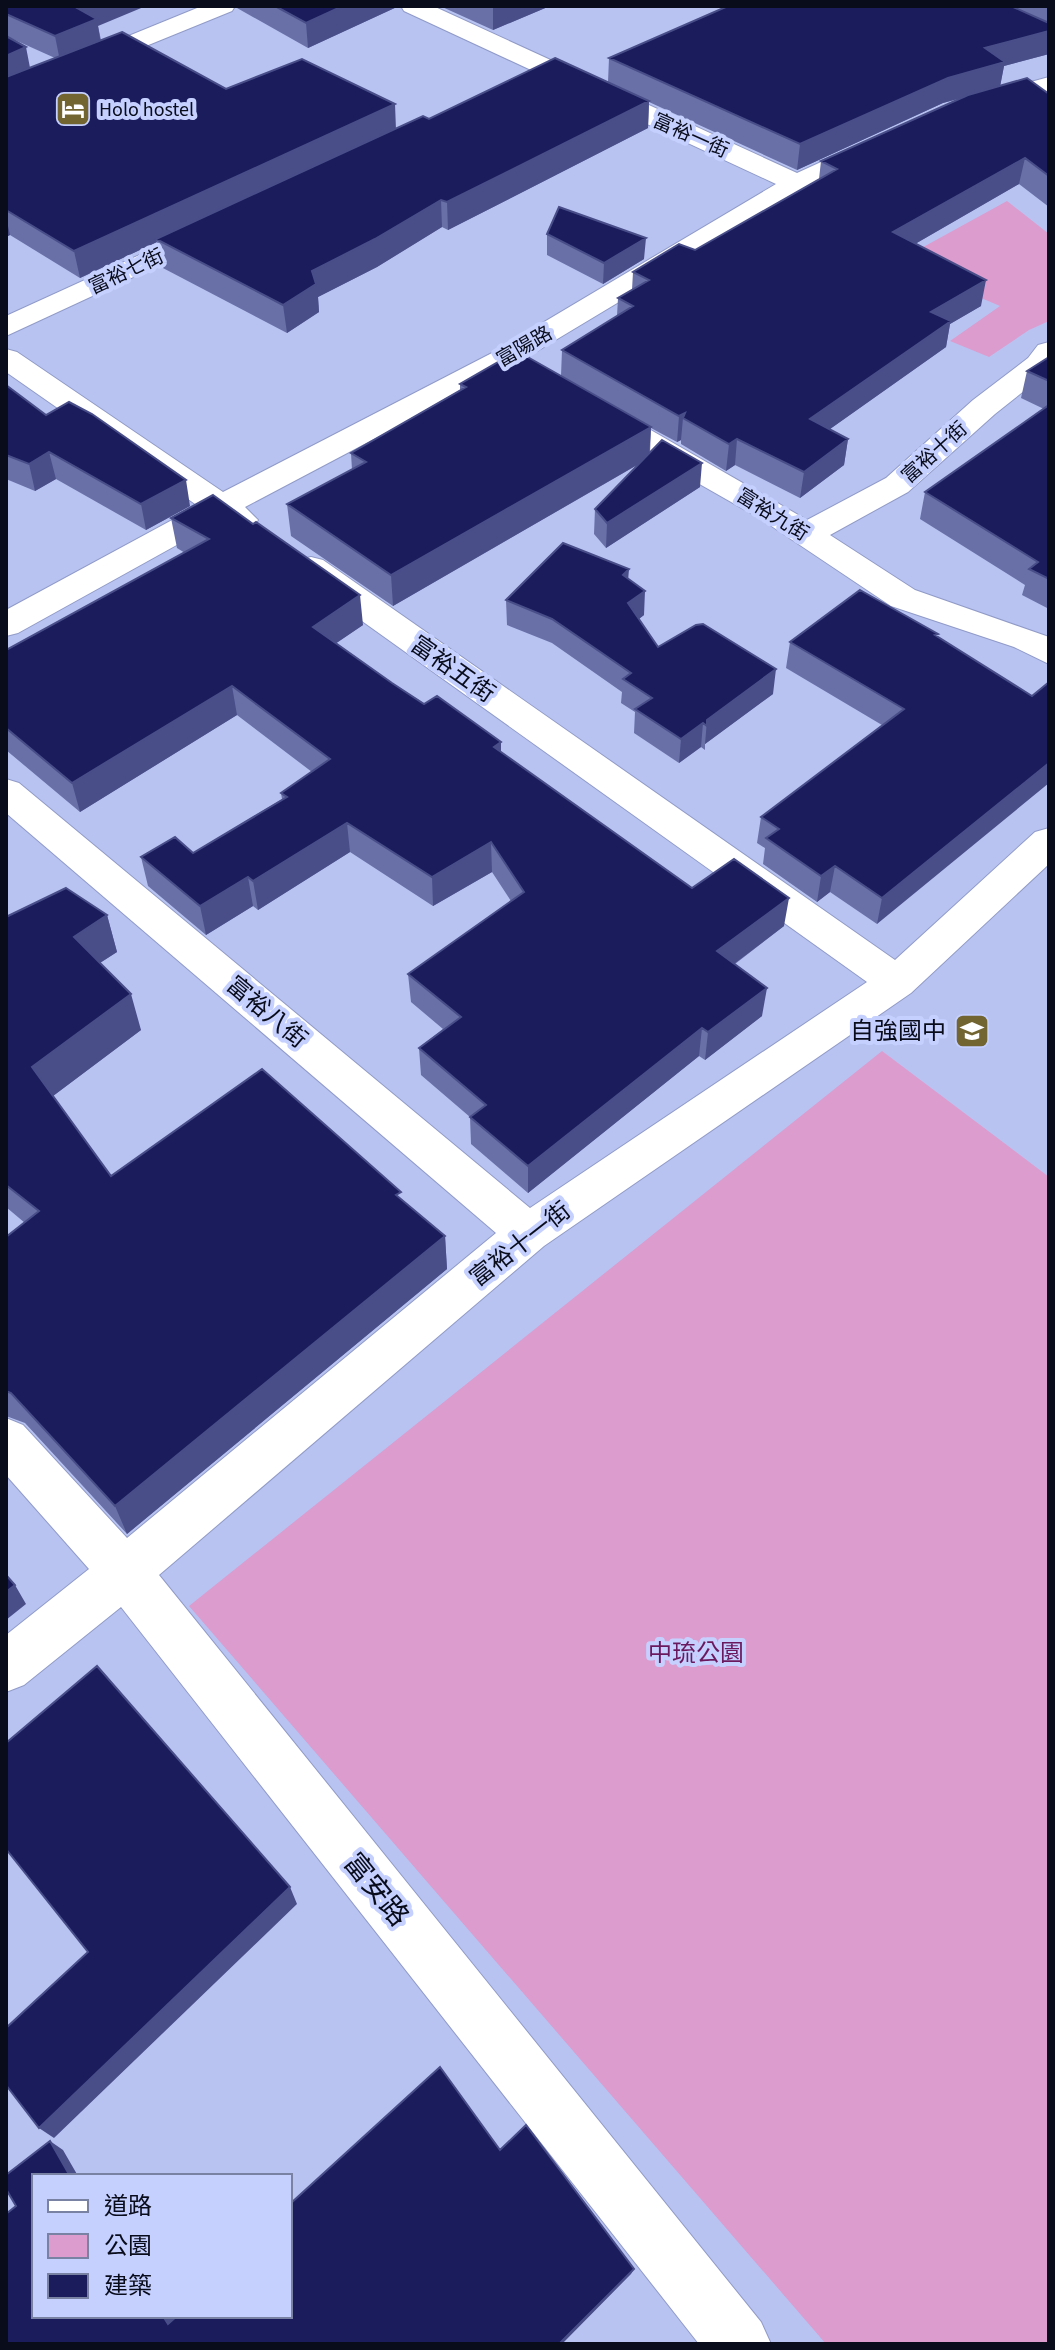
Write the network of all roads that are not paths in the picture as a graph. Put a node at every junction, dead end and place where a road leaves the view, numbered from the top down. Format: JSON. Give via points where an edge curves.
{"nodes":[{"id":1,"x":223,"y":6,"type":"edge"},
{"id":2,"x":413,"y":6,"type":"edge"},
{"id":3,"x":33,"y":59,"type":"dead end"},
{"id":4,"x":550,"y":71,"type":"junction"},
{"id":5,"x":60,"y":74,"type":"junction"},
{"id":6,"x":521,"y":85,"type":"edge"},
{"id":7,"x":1049,"y":85,"type":"edge"},
{"id":8,"x":6,"y":95,"type":"edge"},
{"id":9,"x":953,"y":112,"type":"edge"},
{"id":10,"x":896,"y":138,"type":"edge"},
{"id":11,"x":797,"y":183,"type":"junction"},
{"id":12,"x":235,"y":220,"type":"edge"},
{"id":13,"x":6,"y":327,"type":"edge"},
{"id":14,"x":1049,"y":351,"type":"edge"},
{"id":15,"x":6,"y":358,"type":"edge"},
{"id":16,"x":571,"y":397,"type":"edge"},
{"id":17,"x":222,"y":506,"type":"junction"},
{"id":18,"x":806,"y":534,"type":"junction"},
{"id":19,"x":6,"y":625,"type":"edge"},
{"id":20,"x":1049,"y":652,"type":"edge"},
{"id":21,"x":6,"y":792,"type":"edge"},
{"id":22,"x":1049,"y":842,"type":"edge"},
{"id":23,"x":897,"y":982,"type":"junction"},
{"id":24,"x":528,"y":1233,"type":"junction"},
{"id":25,"x":6,"y":1440,"type":"edge"},
{"id":26,"x":125,"y":1572,"type":"junction"},
{"id":27,"x":6,"y":1667,"type":"edge"},
{"id":28,"x":739,"y":2344,"type":"edge"}],
"edges":[{"from":1,"to":5,"type":"street"},
{"from":2,"to":4,"type":"street","name":"富裕一街"},
{"from":3,"to":5,"type":"street"},
{"from":4,"to":6,"type":"street"},
{"from":4,"to":11,"type":"street","name":"富裕一街"},
{"from":5,"to":8,"type":"street"},
{"from":7,"to":9,"type":"street"},
{"from":10,"to":11,"type":"street","name":"富陽路"},
{"from":11,"to":17,"type":"street","name":"富陽路","via":[[517,367]]},
{"from":12,"to":13,"type":"street","name":"富裕七街"},
{"from":14,"to":18,"type":"street","name":"富裕十街","via":[[897,485]]},
{"from":15,"to":17,"type":"street","name":"富裕五街"},
{"from":16,"to":18,"type":"street","name":"富裕九街"},
{"from":17,"to":19,"type":"street","name":"富陽路"},
{"from":17,"to":23,"type":"street","name":"富裕五街"},
{"from":18,"to":20,"type":"street","name":"富裕九街","via":[[903,598],[1026,639]]},
{"from":21,"to":24,"type":"street","name":"富裕八街"},
{"from":22,"to":23,"type":"street","name":"富裕十一街"},
{"from":23,"to":24,"type":"street","name":"富裕十一街"},
{"from":24,"to":26,"type":"street","name":"富裕十一街"},
{"from":25,"to":26,"type":"street","name":"富安路"},
{"from":26,"to":27,"type":"street","name":"富裕十一街"},
{"from":26,"to":28,"type":"street","name":"富安路"}]}
